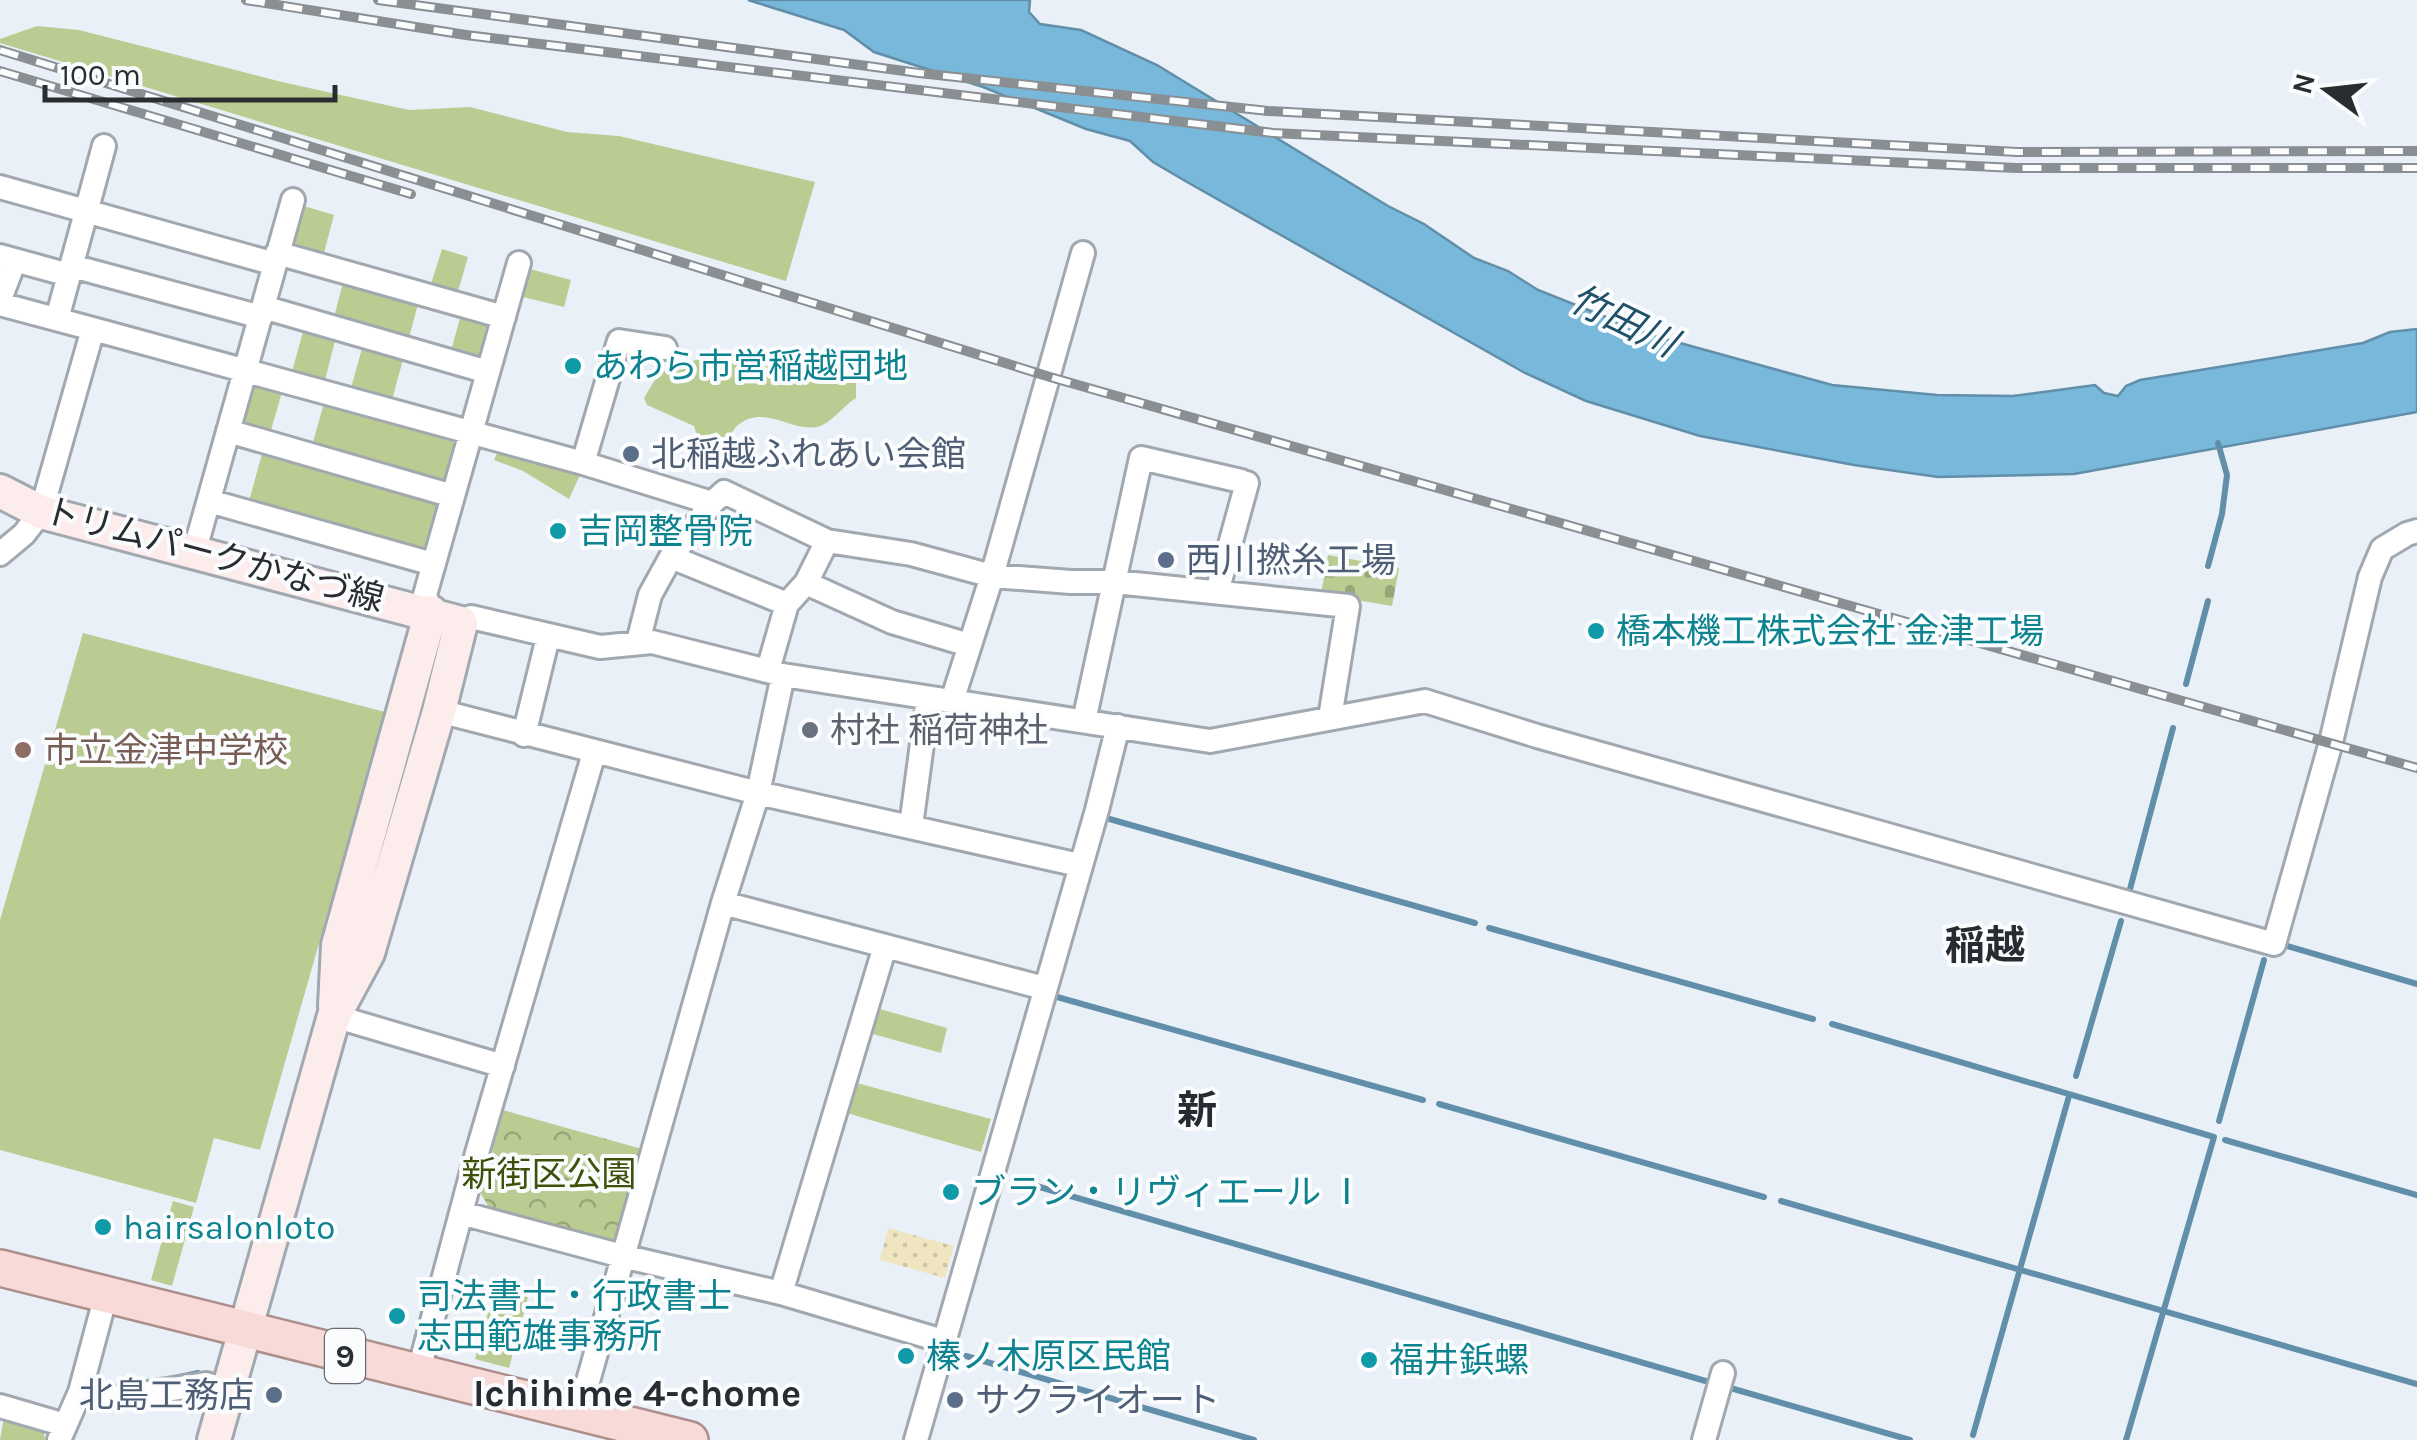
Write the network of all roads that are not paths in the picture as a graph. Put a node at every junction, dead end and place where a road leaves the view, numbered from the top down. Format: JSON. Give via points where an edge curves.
{"nodes":[{"id":1,"x":104,"y":146,"type":"dead end"},
{"id":2,"x":0,"y":187,"type":"edge"},
{"id":3,"x":293,"y":200,"type":"dead end"},
{"id":4,"x":86,"y":211,"type":"junction"},
{"id":5,"x":1083,"y":253,"type":"dead end"},
{"id":6,"x":8,"y":258,"type":"edge"},
{"id":7,"x":276,"y":258,"type":"junction"},
{"id":8,"x":518,"y":263,"type":"dead end"},
{"id":9,"x":70,"y":270,"type":"junction"},
{"id":10,"x":0,"y":302,"type":"edge"},
{"id":11,"x":262,"y":312,"type":"junction"},
{"id":12,"x":504,"y":317,"type":"junction"},
{"id":13,"x":58,"y":319,"type":"junction"},
{"id":14,"x":93,"y":328,"type":"junction"},
{"id":15,"x":665,"y":348,"type":"dead end"},
{"id":16,"x":246,"y":371,"type":"junction"},
{"id":17,"x":488,"y":372,"type":"junction"},
{"id":18,"x":228,"y":431,"type":"junction"},
{"id":19,"x":470,"y":434,"type":"junction"},
{"id":20,"x":583,"y":463,"type":"junction"},
{"id":21,"x":0,"y":492,"type":"edge"},
{"id":22,"x":453,"y":496,"type":"junction"},
{"id":23,"x":209,"y":502,"type":"junction"},
{"id":24,"x":712,"y":502,"type":"junction"},
{"id":25,"x":40,"y":512,"type":"junction"},
{"id":26,"x":2417,"y":531,"type":"edge"},
{"id":27,"x":827,"y":541,"type":"junction"},
{"id":28,"x":0,"y":554,"type":"edge"},
{"id":29,"x":194,"y":554,"type":"junction"},
{"id":30,"x":671,"y":556,"type":"junction"},
{"id":31,"x":434,"y":564,"type":"junction"},
{"id":32,"x":992,"y":576,"type":"junction"},
{"id":33,"x":1115,"y":582,"type":"junction"},
{"id":34,"x":806,"y":583,"type":"junction"},
{"id":35,"x":1216,"y":592,"type":"junction"},
{"id":36,"x":787,"y":604,"type":"junction"},
{"id":37,"x":446,"y":617,"type":"junction"},
{"id":38,"x":548,"y":637,"type":"junction"},
{"id":39,"x":638,"y":642,"type":"junction"},
{"id":40,"x":969,"y":646,"type":"junction"},
{"id":41,"x":775,"y":672,"type":"junction"},
{"id":42,"x":940,"y":700,"type":"junction"},
{"id":43,"x":439,"y":712,"type":"junction"},
{"id":44,"x":1330,"y":718,"type":"junction"},
{"id":45,"x":1084,"y":721,"type":"junction"},
{"id":46,"x":1118,"y":726,"type":"junction"},
{"id":47,"x":524,"y":735,"type":"junction"},
{"id":48,"x":594,"y":753,"type":"junction"},
{"id":49,"x":758,"y":794,"type":"junction"},
{"id":50,"x":910,"y":826,"type":"junction"},
{"id":51,"x":1079,"y":865,"type":"junction"},
{"id":52,"x":723,"y":903,"type":"junction"},
{"id":53,"x":886,"y":946,"type":"junction"},
{"id":54,"x":1044,"y":988,"type":"junction"},
{"id":55,"x":334,"y":1016,"type":"junction"},
{"id":56,"x":503,"y":1066,"type":"junction"},
{"id":57,"x":461,"y":1213,"type":"junction"},
{"id":58,"x":622,"y":1256,"type":"junction"},
{"id":59,"x":0,"y":1268,"type":"edge"},
{"id":60,"x":781,"y":1293,"type":"junction"},
{"id":61,"x":106,"y":1294,"type":"junction"},
{"id":62,"x":244,"y":1331,"type":"junction"},
{"id":63,"x":943,"y":1341,"type":"junction"},
{"id":64,"x":1723,"y":1373,"type":"dead end"},
{"id":65,"x":418,"y":1374,"type":"junction"},
{"id":66,"x":228,"y":1390,"type":"junction"},
{"id":67,"x":80,"y":1392,"type":"junction"},
{"id":68,"x":0,"y":1406,"type":"edge"},
{"id":69,"x":578,"y":1413,"type":"junction"},
{"id":70,"x":62,"y":1433,"type":"edge"},
{"id":71,"x":214,"y":1440,"type":"edge"},
{"id":72,"x":690,"y":1440,"type":"edge"},
{"id":73,"x":916,"y":1440,"type":"edge"},
{"id":74,"x":1704,"y":1440,"type":"edge"}],
"edges":[{"from":1,"to":4,"type":"street"},
{"from":2,"to":4,"type":"street"},
{"from":3,"to":7,"type":"street"},
{"from":4,"to":7,"type":"street"},
{"from":4,"to":9,"type":"street"},
{"from":5,"to":32,"type":"street"},
{"from":6,"to":9,"type":"street"},
{"from":6,"to":10,"type":"street"},
{"from":7,"to":11,"type":"street"},
{"from":7,"to":12,"type":"street"},
{"from":8,"to":12,"type":"street"},
{"from":9,"to":11,"type":"street"},
{"from":9,"to":13,"type":"street"},
{"from":10,"to":13,"type":"street"},
{"from":11,"to":16,"type":"street"},
{"from":11,"to":17,"type":"street"},
{"from":12,"to":17,"type":"street"},
{"from":13,"to":14,"type":"street"},
{"from":14,"to":16,"type":"street"},
{"from":14,"to":25,"type":"street"},
{"from":15,"to":20,"type":"street","via":[[619,341]]},
{"from":16,"to":18,"type":"street"},
{"from":16,"to":19,"type":"street"},
{"from":17,"to":19,"type":"street"},
{"from":18,"to":22,"type":"street"},
{"from":18,"to":23,"type":"street"},
{"from":19,"to":20,"type":"street"},
{"from":19,"to":22,"type":"street"},
{"from":20,"to":24,"type":"street"},
{"from":21,"to":25,"type":"main road","name":"トリムパークかなづ線"},
{"from":22,"to":31,"type":"street"},
{"from":23,"to":29,"type":"street"},
{"from":23,"to":31,"type":"street"},
{"from":24,"to":27,"type":"street","via":[[724,492]]},
{"from":24,"to":30,"type":"street"},
{"from":25,"to":28,"type":"street"},
{"from":25,"to":29,"type":"main road","name":"トリムパークかなづ線"},
{"from":26,"to":44,"type":"street","via":[[2382,550],[2370,577],[2274,944],[1425,701]]},
{"from":27,"to":32,"type":"street"},
{"from":27,"to":34,"type":"street"},
{"from":29,"to":37,"type":"main road","name":"トリムパークかなづ線"},
{"from":30,"to":36,"type":"street"},
{"from":30,"to":39,"type":"street","via":[[650,595]]},
{"from":31,"to":37,"type":"street","via":[[425,595]]},
{"from":32,"to":33,"type":"street"},
{"from":32,"to":40,"type":"street"},
{"from":33,"to":35,"type":"street"},
{"from":33,"to":35,"type":"street","via":[[1141,458],[1244,482]]},
{"from":33,"to":45,"type":"street"},
{"from":34,"to":36,"type":"street"},
{"from":34,"to":40,"type":"street","via":[[892,622]]},
{"from":35,"to":44,"type":"street","via":[[1348,606]]},
{"from":36,"to":41,"type":"street"},
{"from":37,"to":38,"type":"street"},
{"from":37,"to":43,"type":"main road","name":"トリムパークかなづ線"},
{"from":37,"to":55,"type":"main road","name":"トリムパークかなづ線","via":[[338,944]]},
{"from":38,"to":39,"type":"street","via":[[600,647]]},
{"from":38,"to":47,"type":"street"},
{"from":39,"to":41,"type":"street"},
{"from":40,"to":42,"type":"street"},
{"from":41,"to":42,"type":"street"},
{"from":41,"to":49,"type":"street"},
{"from":42,"to":45,"type":"street"},
{"from":42,"to":50,"type":"street"},
{"from":43,"to":47,"type":"street"},
{"from":43,"to":55,"type":"main road","name":"トリムパークかなづ線","via":[[368,952]]},
{"from":44,"to":46,"type":"street","via":[[1210,741]]},
{"from":45,"to":46,"type":"street"},
{"from":46,"to":51,"type":"street"},
{"from":47,"to":48,"type":"street"},
{"from":48,"to":49,"type":"street"},
{"from":48,"to":56,"type":"street"},
{"from":49,"to":50,"type":"street"},
{"from":49,"to":52,"type":"street"},
{"from":50,"to":51,"type":"street"},
{"from":51,"to":54,"type":"street"},
{"from":52,"to":53,"type":"street"},
{"from":52,"to":58,"type":"street"},
{"from":53,"to":54,"type":"street"},
{"from":53,"to":60,"type":"street"},
{"from":54,"to":63,"type":"street"},
{"from":55,"to":56,"type":"street"},
{"from":55,"to":62,"type":"main road","name":"トリムパークかなづ線"},
{"from":56,"to":57,"type":"street"},
{"from":57,"to":58,"type":"street"},
{"from":57,"to":65,"type":"street"},
{"from":58,"to":60,"type":"street"},
{"from":58,"to":69,"type":"street"},
{"from":59,"to":61,"type":"main road","number":"9"},
{"from":60,"to":63,"type":"street"},
{"from":61,"to":62,"type":"main road","number":"9"},
{"from":61,"to":67,"type":"street"},
{"from":62,"to":65,"type":"main road","number":"9"},
{"from":62,"to":66,"type":"main road","name":"トリムパークかなづ線"},
{"from":63,"to":73,"type":"street"},
{"from":64,"to":74,"type":"street"},
{"from":65,"to":69,"type":"main road","number":"9"},
{"from":66,"to":67,"type":"street","via":[[206,1384],[114,1398]]},
{"from":66,"to":71,"type":"main road","name":"トリムパークかなづ線"},
{"from":67,"to":70,"type":"street"},
{"from":68,"to":70,"type":"street"},
{"from":69,"to":72,"type":"main road","number":"9"}]}
